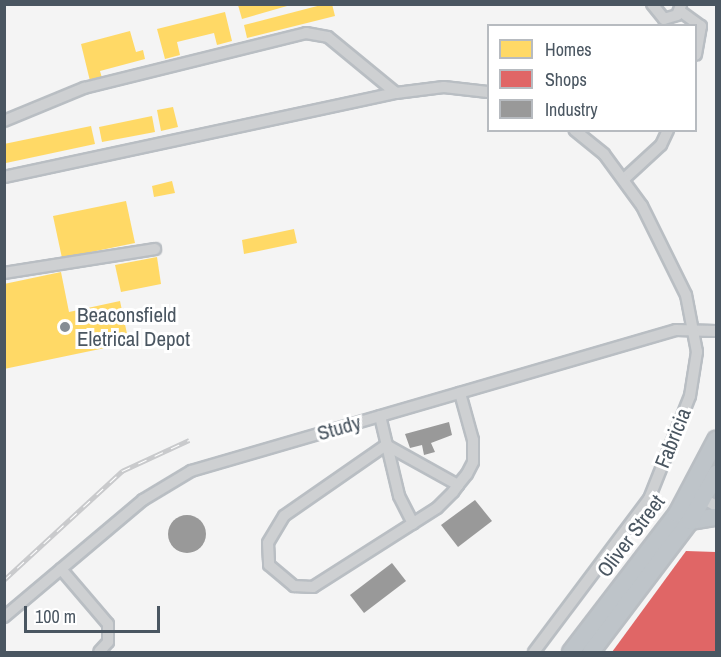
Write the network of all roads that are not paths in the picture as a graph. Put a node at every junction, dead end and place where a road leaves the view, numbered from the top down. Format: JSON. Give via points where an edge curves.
{"nodes":[{"id":1,"x":652,"y":4,"type":"edge"},
{"id":2,"x":680,"y":8,"type":"edge"},
{"id":3,"x":697,"y":49,"type":"edge"},
{"id":4,"x":487,"y":92,"type":"edge"},
{"id":5,"x":396,"y":93,"type":"junction"},
{"id":6,"x":4,"y":121,"type":"edge"},
{"id":7,"x":577,"y":132,"type":"edge"},
{"id":8,"x":667,"y":132,"type":"edge"},
{"id":9,"x":4,"y":177,"type":"edge"},
{"id":10,"x":624,"y":179,"type":"junction"},
{"id":11,"x":155,"y":249,"type":"dead end"},
{"id":12,"x":4,"y":273,"type":"edge"},
{"id":13,"x":696,"y":328,"type":"junction"},
{"id":14,"x":717,"y":331,"type":"edge"},
{"id":15,"x":460,"y":393,"type":"junction"},
{"id":16,"x":380,"y":416,"type":"junction"},
{"id":17,"x":717,"y":440,"type":"edge"},
{"id":18,"x":386,"y":445,"type":"junction"},
{"id":19,"x":717,"y":474,"type":"edge"},
{"id":20,"x":458,"y":485,"type":"junction"},
{"id":21,"x":704,"y":499,"type":"edge"},
{"id":22,"x":717,"y":517,"type":"edge"},
{"id":23,"x":690,"y":521,"type":"junction"},
{"id":24,"x":413,"y":524,"type":"junction"},
{"id":25,"x":61,"y":569,"type":"junction"},
{"id":26,"x":4,"y":617,"type":"edge"},
{"id":27,"x":99,"y":652,"type":"edge"},
{"id":28,"x":534,"y":652,"type":"edge"},
{"id":29,"x":571,"y":652,"type":"edge"},
{"id":30,"x":591,"y":652,"type":"edge"}],
"edges":[{"from":1,"to":2,"type":"street","via":[[664,19]]},
{"from":2,"to":3,"type":"street","via":[[701,26]]},
{"from":4,"to":5,"type":"street","via":[[444,87]]},
{"from":5,"to":6,"type":"street","via":[[328,37],[306,33],[84,88]]},
{"from":5,"to":9,"type":"street"},
{"from":7,"to":10,"type":"street","via":[[604,153]]},
{"from":8,"to":10,"type":"street","via":[[661,145]]},
{"from":10,"to":13,"type":"street","via":[[672,262]]},
{"from":11,"to":12,"type":"street"},
{"from":13,"to":14,"type":"street","name":"Study"},
{"from":13,"to":15,"type":"street","name":"Study"},
{"from":13,"to":28,"type":"street","name":"Fabricia","via":[[690,396],[649,499]]},
{"from":15,"to":16,"type":"street","name":"Study"},
{"from":15,"to":20,"type":"street","via":[[474,450]]},
{"from":16,"to":18,"type":"street"},
{"from":16,"to":25,"type":"street","name":"Study","via":[[172,480]]},
{"from":17,"to":21,"type":"highway","name":"Oliver Street"},
{"from":18,"to":20,"type":"street"},
{"from":18,"to":24,"type":"street","via":[[399,496]]},
{"from":18,"to":24,"type":"street","via":[[284,516],[268,543],[269,565],[294,586],[313,587]]},
{"from":19,"to":21,"type":"highway","name":"Oliver Street"},
{"from":20,"to":24,"type":"street"},
{"from":21,"to":23,"type":"highway","name":"Oliver Street"},
{"from":21,"to":29,"type":"highway","name":"Oliver Street"},
{"from":22,"to":23,"type":"highway"},
{"from":23,"to":30,"type":"highway","name":"Oliver Street"},
{"from":25,"to":26,"type":"street","name":"Study"},
{"from":25,"to":27,"type":"street","via":[[108,624],[108,642]]}]}
